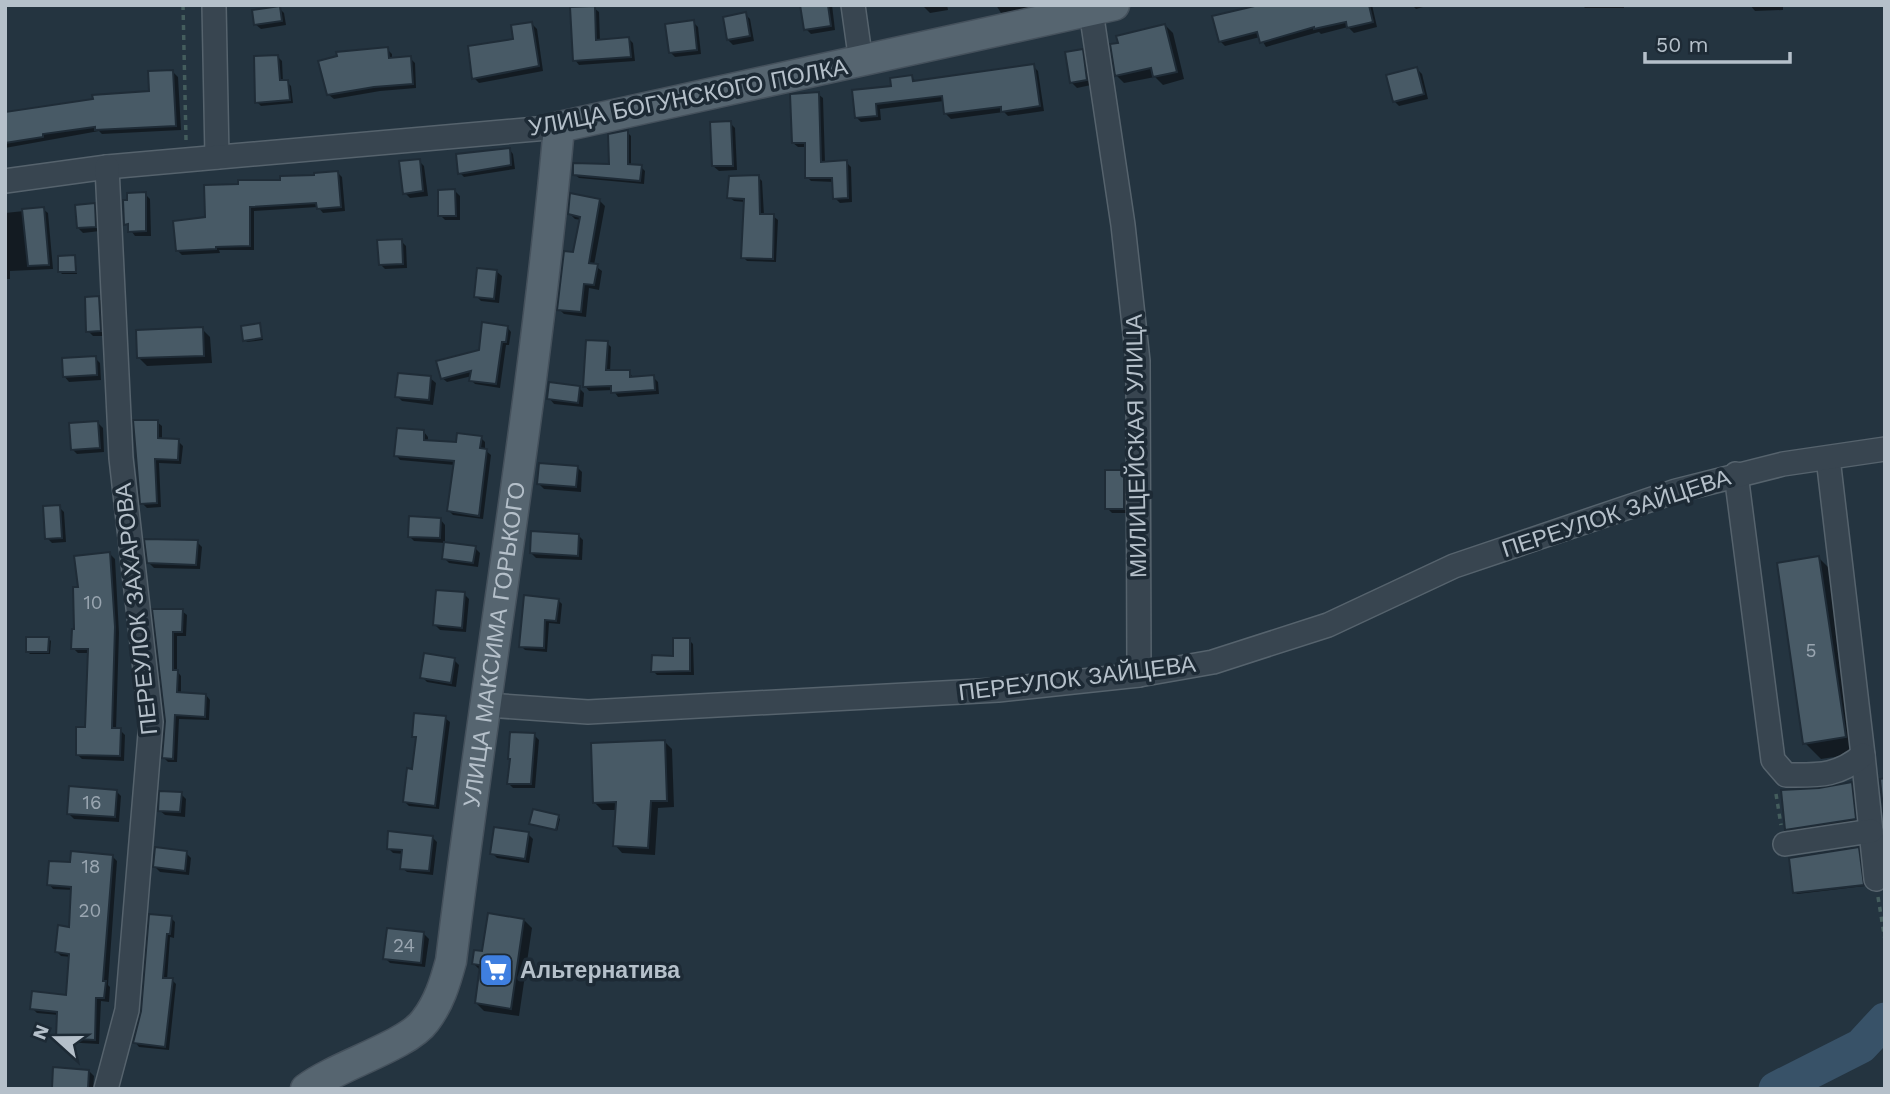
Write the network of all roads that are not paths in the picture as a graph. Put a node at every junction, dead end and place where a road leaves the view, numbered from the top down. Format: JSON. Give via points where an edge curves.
{"nodes":[{"id":1,"x":214,"y":5,"type":"edge"},
{"id":2,"x":853,"y":5,"type":"edge"},
{"id":3,"x":1103,"y":8,"type":"edge"},
{"id":4,"x":861,"y":62,"type":"junction"},
{"id":5,"x":559,"y":127,"type":"junction"},
{"id":6,"x":218,"y":157,"type":"junction"},
{"id":7,"x":107,"y":167,"type":"junction"},
{"id":8,"x":5,"y":181,"type":"edge"},
{"id":9,"x":1885,"y":449,"type":"edge"},
{"id":10,"x":1828,"y":458,"type":"junction"},
{"id":11,"x":1736,"y":474,"type":"junction"},
{"id":12,"x":1139,"y":675,"type":"junction"},
{"id":13,"x":487,"y":705,"type":"junction"},
{"id":14,"x":1863,"y":755,"type":"junction"},
{"id":15,"x":1871,"y":831,"type":"junction"},
{"id":16,"x":1786,"y":844,"type":"road end"},
{"id":17,"x":1876,"y":880,"type":"road end"},
{"id":18,"x":106,"y":1089,"type":"edge"},
{"id":19,"x":306,"y":1089,"type":"edge"}],
"edges":[{"from":1,"to":6,"type":"street"},
{"from":2,"to":4,"type":"street"},
{"from":3,"to":4,"type":"main road","name":"УЛИЦА БОГУНСКОГО ПОЛКА"},
{"from":3,"to":12,"type":"street","name":"МИЛИЦЕЙСКАЯ УЛИЦА","via":[[1138,360]]},
{"from":4,"to":5,"type":"main road","name":"УЛИЦА БОГУНСКОГО ПОЛКА"},
{"from":5,"to":6,"type":"street","name":"УЛИЦА БОГУНСКОГО ПОЛКА"},
{"from":5,"to":13,"type":"main road","name":"УЛИЦА МАКСИМА ГОРЬКОГО","via":[[550,228]]},
{"from":6,"to":7,"type":"street","name":"УЛИЦА БОГУНСКОГО ПОЛКА"},
{"from":7,"to":8,"type":"street","name":"УЛИЦА БОГУНСКОГО ПОЛКА"},
{"from":7,"to":18,"type":"street","name":"ПЕРЕУЛОК ЗАХАРОВА","via":[[121,458],[152,722],[127,1010]]},
{"from":9,"to":10,"type":"street","name":"ПЕРЕУЛОК ЗАЙЦЕВА"},
{"from":10,"to":11,"type":"street","name":"ПЕРЕУЛОК ЗАЙЦЕВА"},
{"from":10,"to":14,"type":"street"},
{"from":11,"to":12,"type":"street","name":"ПЕРЕУЛОК ЗАЙЦЕВА","via":[[1454,566],[1302,635],[1213,662]]},
{"from":11,"to":14,"type":"street","via":[[1773,760],[1786,775],[1830,775]]},
{"from":12,"to":13,"type":"street","name":"ПЕРЕУЛОК ЗАЙЦЕВА","via":[[998,690],[587,712]]},
{"from":13,"to":19,"type":"main road","name":"УЛИЦА МАКСИМА ГОРЬКОГО","via":[[451,961],[439,1000],[424,1024]]},
{"from":14,"to":15,"type":"street"},
{"from":15,"to":16,"type":"street"},
{"from":15,"to":17,"type":"street"}]}
